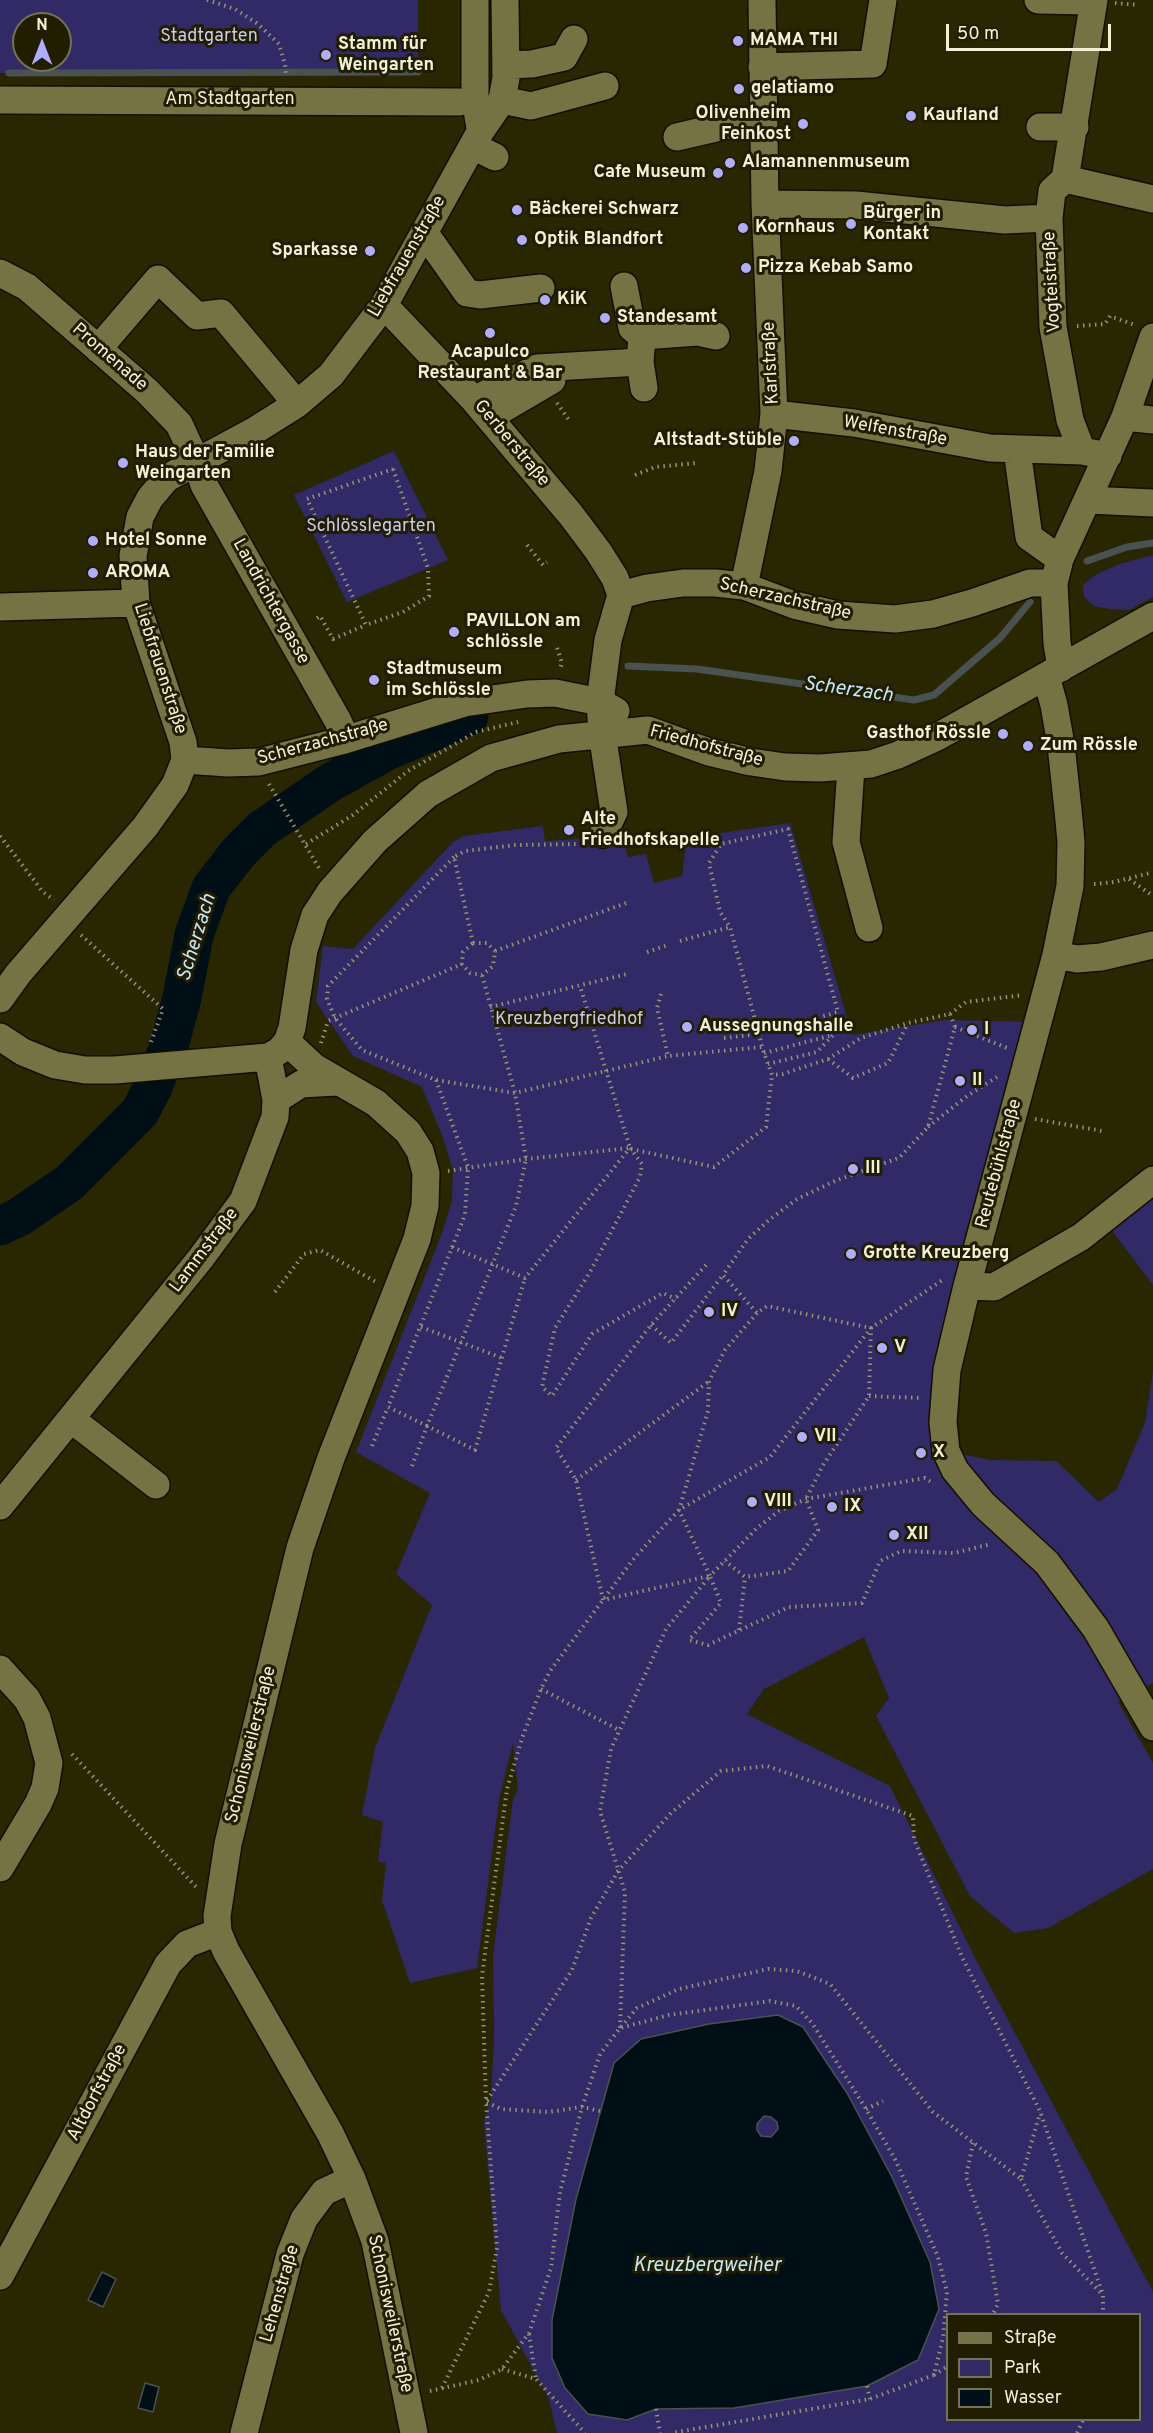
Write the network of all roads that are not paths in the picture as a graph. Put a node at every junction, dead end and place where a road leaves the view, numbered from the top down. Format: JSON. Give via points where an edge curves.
{"nodes":[{"id":1,"x":475,"y":0,"type":"edge"},
{"id":2,"x":505,"y":0,"type":"edge"},
{"id":3,"x":762,"y":0,"type":"edge"},
{"id":4,"x":883,"y":0,"type":"edge"},
{"id":5,"x":1038,"y":0,"type":"edge"},
{"id":6,"x":1094,"y":1,"type":"edge"},
{"id":7,"x":574,"y":39,"type":"dead end"},
{"id":8,"x":506,"y":65,"type":"junction"},
{"id":9,"x":762,"y":67,"type":"junction"},
{"id":10,"x":605,"y":86,"type":"dead end"},
{"id":11,"x":0,"y":100,"type":"edge"},
{"id":12,"x":502,"y":100,"type":"junction"},
{"id":13,"x":459,"y":102,"type":"dead end"},
{"id":14,"x":1075,"y":127,"type":"junction"},
{"id":15,"x":1040,"y":128,"type":"dead end"},
{"id":16,"x":770,"y":130,"type":"junction"},
{"id":17,"x":677,"y":137,"type":"dead end"},
{"id":18,"x":483,"y":145,"type":"junction"},
{"id":19,"x":1065,"y":179,"type":"junction"},
{"id":20,"x":1153,"y":199,"type":"edge"},
{"id":21,"x":765,"y":204,"type":"junction"},
{"id":22,"x":1049,"y":218,"type":"junction"},
{"id":23,"x":424,"y":232,"type":"junction"},
{"id":24,"x":0,"y":273,"type":"edge"},
{"id":25,"x":624,"y":286,"type":"dead end"},
{"id":26,"x":542,"y":288,"type":"dead end"},
{"id":27,"x":384,"y":304,"type":"junction"},
{"id":28,"x":1148,"y":332,"type":"edge"},
{"id":29,"x":716,"y":336,"type":"dead end"},
{"id":30,"x":98,"y":349,"type":"junction"},
{"id":31,"x":641,"y":349,"type":"junction"},
{"id":32,"x":552,"y":380,"type":"dead end"},
{"id":33,"x":644,"y":388,"type":"dead end"},
{"id":34,"x":297,"y":404,"type":"junction"},
{"id":35,"x":481,"y":409,"type":"junction"},
{"id":36,"x":774,"y":414,"type":"junction"},
{"id":37,"x":1125,"y":417,"type":"junction"},
{"id":38,"x":1153,"y":420,"type":"edge"},
{"id":39,"x":1017,"y":450,"type":"junction"},
{"id":40,"x":1095,"y":453,"type":"junction"},
{"id":41,"x":197,"y":463,"type":"junction"},
{"id":42,"x":1088,"y":500,"type":"junction"},
{"id":43,"x":1153,"y":503,"type":"edge"},
{"id":44,"x":1057,"y":571,"type":"junction"},
{"id":45,"x":744,"y":586,"type":"junction"},
{"id":46,"x":621,"y":595,"type":"junction"},
{"id":47,"x":136,"y":603,"type":"junction"},
{"id":48,"x":0,"y":608,"type":"edge"},
{"id":49,"x":1153,"y":616,"type":"edge"},
{"id":50,"x":1054,"y":672,"type":"junction"},
{"id":51,"x":600,"y":702,"type":"junction"},
{"id":52,"x":648,"y":730,"type":"junction"},
{"id":53,"x":602,"y":733,"type":"junction"},
{"id":54,"x":346,"y":739,"type":"junction"},
{"id":55,"x":193,"y":761,"type":"junction"},
{"id":56,"x":850,"y":767,"type":"junction"},
{"id":57,"x":597,"y":839,"type":"road end"},
{"id":58,"x":869,"y":928,"type":"dead end"},
{"id":59,"x":1153,"y":945,"type":"edge"},
{"id":60,"x":1056,"y":955,"type":"junction"},
{"id":61,"x":0,"y":999,"type":"edge"},
{"id":62,"x":0,"y":1037,"type":"edge"},
{"id":63,"x":277,"y":1049,"type":"junction"},
{"id":64,"x":325,"y":1074,"type":"junction"},
{"id":65,"x":276,"y":1100,"type":"junction"},
{"id":66,"x":1153,"y":1180,"type":"edge"},
{"id":67,"x":967,"y":1286,"type":"junction"},
{"id":68,"x":71,"y":1419,"type":"junction"},
{"id":69,"x":156,"y":1485,"type":"dead end"},
{"id":70,"x":0,"y":1506,"type":"edge"},
{"id":71,"x":0,"y":1669,"type":"edge"},
{"id":72,"x":1151,"y":1716,"type":"edge"},
{"id":73,"x":0,"y":1868,"type":"edge"},
{"id":74,"x":218,"y":1932,"type":"junction"},
{"id":75,"x":352,"y":2179,"type":"junction"},
{"id":76,"x":0,"y":2276,"type":"edge"},
{"id":77,"x":244,"y":2433,"type":"edge"},
{"id":78,"x":414,"y":2433,"type":"edge"}],
"edges":[{"from":1,"to":18,"type":"street","via":[[475,98]]},
{"from":2,"to":8,"type":"street"},
{"from":3,"to":9,"type":"street","name":"Karlstraße"},
{"from":4,"to":9,"type":"street","via":[[873,64],[803,78]]},
{"from":5,"to":6,"type":"street"},
{"from":6,"to":14,"type":"street","via":[[1080,38]]},
{"from":7,"to":8,"type":"street","via":[[564,57]]},
{"from":8,"to":12,"type":"street"},
{"from":9,"to":16,"type":"street","name":"Karlstraße"},
{"from":10,"to":12,"type":"street","via":[[531,106]]},
{"from":11,"to":13,"type":"street","name":"Am Stadtgarten"},
{"from":12,"to":18,"type":"street","name":"Liebfrauenstraße"},
{"from":14,"to":15,"type":"street"},
{"from":14,"to":19,"type":"street"},
{"from":16,"to":17,"type":"street"},
{"from":16,"to":21,"type":"street","name":"Karlstraße"},
{"from":18,"to":23,"type":"street","name":"Liebfrauenstraße"},
{"from":19,"to":20,"type":"street"},
{"from":19,"to":22,"type":"street","name":"Vogteistraße","via":[[1052,190]]},
{"from":21,"to":22,"type":"street","via":[[856,205],[1005,220]]},
{"from":21,"to":36,"type":"street","name":"Karlstraße"},
{"from":22,"to":40,"type":"street","name":"Vogteistraße","via":[[1053,327],[1070,420]]},
{"from":23,"to":26,"type":"street","via":[[467,293]]},
{"from":23,"to":27,"type":"street","name":"Liebfrauenstraße"},
{"from":24,"to":30,"type":"street","name":"Promenade","via":[[27,287]]},
{"from":25,"to":31,"type":"street","via":[[632,328]]},
{"from":27,"to":34,"type":"street","name":"Liebfrauenstraße","via":[[331,375]]},
{"from":27,"to":35,"type":"street","name":"Gerberstraße"},
{"from":28,"to":37,"type":"street"},
{"from":29,"to":31,"type":"street","via":[[698,332]]},
{"from":30,"to":34,"type":"street","via":[[158,279],[197,316],[221,313]]},
{"from":30,"to":41,"type":"street","name":"Promenade","via":[[178,424]]},
{"from":31,"to":33,"type":"street"},
{"from":31,"to":35,"type":"street","via":[[537,368]]},
{"from":32,"to":35,"type":"street"},
{"from":34,"to":41,"type":"street","name":"Liebfrauenstraße"},
{"from":35,"to":46,"type":"street","name":"Gerberstraße","via":[[598,551]]},
{"from":36,"to":39,"type":"street","name":"Welfenstraße"},
{"from":36,"to":45,"type":"street","name":"Karlstraße","via":[[768,471]]},
{"from":37,"to":38,"type":"street"},
{"from":37,"to":40,"type":"street"},
{"from":39,"to":40,"type":"street","name":"Welfenstraße"},
{"from":39,"to":44,"type":"street","via":[[1029,537]]},
{"from":40,"to":42,"type":"street"},
{"from":41,"to":47,"type":"street","name":"Liebfrauenstraße","via":[[167,478],[140,517],[133,556]]},
{"from":41,"to":54,"type":"street","name":"Landrichtergasse","via":[[204,485]]},
{"from":42,"to":43,"type":"street"},
{"from":42,"to":44,"type":"street"},
{"from":44,"to":45,"type":"street","name":"Scherzachstraße","via":[[943,611],[895,619],[838,615]]},
{"from":44,"to":50,"type":"street"},
{"from":45,"to":46,"type":"street","name":"Scherzachstraße","via":[[683,583]]},
{"from":46,"to":51,"type":"street","via":[[608,640]]},
{"from":47,"to":48,"type":"street"},
{"from":47,"to":55,"type":"street","name":"Liebfrauenstraße"},
{"from":49,"to":50,"type":"street"},
{"from":50,"to":56,"type":"street","name":"Friedhofstraße","via":[[937,737],[898,755]]},
{"from":50,"to":60,"type":"street","name":"Reutebühlstraße","via":[[1054,705],[1071,842],[1070,886]]},
{"from":51,"to":52,"type":"street","name":"Scherzachstraße"},
{"from":51,"to":53,"type":"street"},
{"from":51,"to":54,"type":"street","name":"Scherzachstraße","via":[[555,693],[484,699]]},
{"from":52,"to":53,"type":"street","name":"Friedhofstraße"},
{"from":52,"to":56,"type":"street","name":"Friedhofstraße","via":[[751,762],[785,767]]},
{"from":53,"to":57,"type":"street","via":[[614,812]]},
{"from":53,"to":63,"type":"street","name":"Friedhofstraße","via":[[552,741],[491,758],[428,795],[375,841],[315,915],[304,950],[292,1028]]},
{"from":54,"to":55,"type":"street","name":"Scherzachstraße","via":[[259,762]]},
{"from":55,"to":61,"type":"street","name":"Liebfrauenstraße","via":[[145,828]]},
{"from":56,"to":58,"type":"street","via":[[846,842]]},
{"from":59,"to":60,"type":"street","via":[[1101,957],[1077,959]]},
{"from":60,"to":67,"type":"street","name":"Reutebühlstraße"},
{"from":62,"to":63,"type":"street","via":[[23,1052],[56,1065],[85,1070],[176,1065]]},
{"from":63,"to":64,"type":"street","name":"Schonisweilerstraße"},
{"from":63,"to":65,"type":"street","name":"Lammstraße"},
{"from":64,"to":65,"type":"street"},
{"from":64,"to":74,"type":"street","name":"Schonisweilerstraße","via":[[376,1103],[408,1132],[420,1150],[426,1173],[422,1222],[300,1548],[228,1844],[219,1895]]},
{"from":65,"to":68,"type":"street","name":"Lammstraße","via":[[275,1117],[243,1201]]},
{"from":66,"to":67,"type":"street","via":[[1080,1237],[994,1287]]},
{"from":67,"to":72,"type":"street","name":"Reutebühlstraße","via":[[943,1398],[946,1451],[955,1470],[983,1504],[1047,1563],[1096,1629]]},
{"from":68,"to":69,"type":"street"},
{"from":68,"to":70,"type":"street","name":"Lammstraße"},
{"from":71,"to":73,"type":"street","via":[[38,1718],[49,1763],[38,1804]]},
{"from":74,"to":75,"type":"street","name":"Schonisweilerstraße"},
{"from":74,"to":76,"type":"street","name":"Altdorfstraße","via":[[187,1944],[168,1964]]},
{"from":75,"to":77,"type":"street","name":"Lehenstraße","via":[[324,2192],[304,2219],[290,2254]]},
{"from":75,"to":78,"type":"street","name":"Schonisweilerstraße","via":[[375,2241]]}]}
